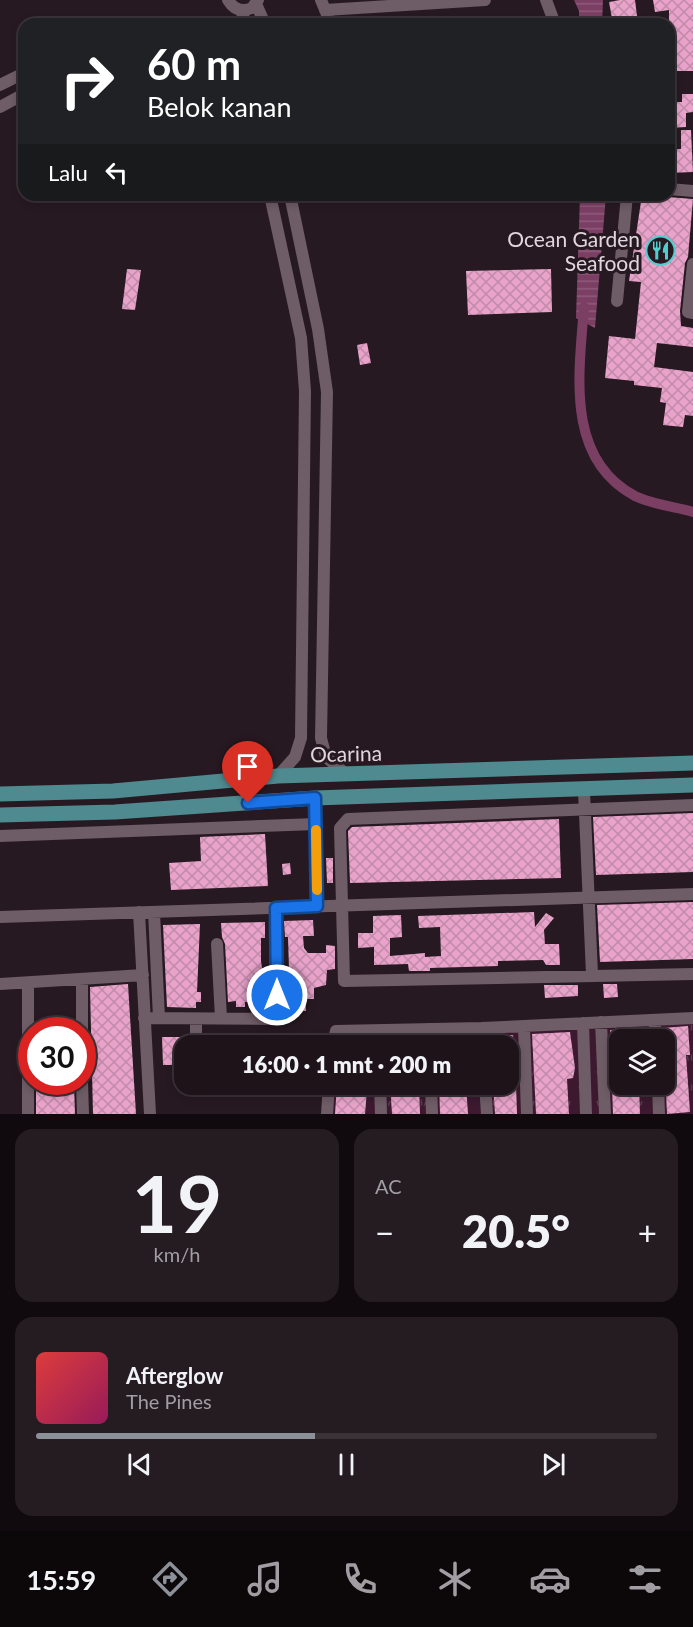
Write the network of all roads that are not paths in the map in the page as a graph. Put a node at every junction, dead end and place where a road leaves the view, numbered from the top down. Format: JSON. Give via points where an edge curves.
{"nodes":[{"id":1,"x":228,"y":0,"type":"edge"},
{"id":2,"x":485,"y":0,"type":"edge"},
{"id":3,"x":546,"y":0,"type":"edge"},
{"id":4,"x":257,"y":2,"type":"edge"},
{"id":5,"x":323,"y":5,"type":"edge"},
{"id":6,"x":241,"y":10,"type":"junction"},
{"id":7,"x":244,"y":18,"type":"edge"},
{"id":8,"x":263,"y":18,"type":"edge"},
{"id":9,"x":553,"y":18,"type":"edge"},
{"id":10,"x":18,"y":76,"type":"edge"},
{"id":11,"x":0,"y":85,"type":"edge"},
{"id":12,"x":18,"y":97,"type":"edge"},
{"id":13,"x":0,"y":107,"type":"edge"},
{"id":14,"x":675,"y":190,"type":"edge"},
{"id":15,"x":693,"y":191,"type":"edge"},
{"id":16,"x":271,"y":201,"type":"edge"},
{"id":17,"x":291,"y":201,"type":"edge"},
{"id":18,"x":626,"y":201,"type":"edge"},
{"id":19,"x":303,"y":258,"type":"junction"},
{"id":20,"x":284,"y":262,"type":"junction"},
{"id":21,"x":693,"y":264,"type":"edge"},
{"id":22,"x":617,"y":302,"type":"dead end"},
{"id":23,"x":693,"y":313,"type":"edge"},
{"id":24,"x":693,"y":763,"type":"edge"},
{"id":25,"x":347,"y":775,"type":"junction"},
{"id":26,"x":278,"y":776,"type":"junction"},
{"id":27,"x":693,"y":785,"type":"edge"},
{"id":28,"x":113,"y":791,"type":"junction"},
{"id":29,"x":584,"y":791,"type":"junction"},
{"id":30,"x":0,"y":794,"type":"edge"},
{"id":31,"x":315,"y":798,"type":"junction"},
{"id":32,"x":693,"y":805,"type":"edge"},
{"id":33,"x":585,"y":807,"type":"junction"},
{"id":34,"x":115,"y":812,"type":"junction"},
{"id":35,"x":0,"y":815,"type":"edge"},
{"id":36,"x":316,"y":824,"type":"junction"},
{"id":37,"x":0,"y":836,"type":"edge"},
{"id":38,"x":693,"y":894,"type":"edge"},
{"id":39,"x":587,"y":899,"type":"junction"},
{"id":40,"x":344,"y":905,"type":"junction"},
{"id":41,"x":317,"y":906,"type":"junction"},
{"id":42,"x":276,"y":908,"type":"junction"},
{"id":43,"x":139,"y":912,"type":"junction"},
{"id":44,"x":154,"y":912,"type":"junction"},
{"id":45,"x":0,"y":916,"type":"edge"},
{"id":46,"x":217,"y":944,"type":"dead end"},
{"id":47,"x":693,"y":974,"type":"edge"},
{"id":48,"x":143,"y":975,"type":"junction"},
{"id":49,"x":592,"y":975,"type":"junction"},
{"id":50,"x":82,"y":979,"type":"junction"},
{"id":51,"x":0,"y":984,"type":"edge"},
{"id":52,"x":28,"y":984,"type":"junction"},
{"id":53,"x":81,"y":1017,"type":"edge"},
{"id":54,"x":144,"y":1018,"type":"junction"},
{"id":55,"x":159,"y":1018,"type":"junction"},
{"id":56,"x":221,"y":1018,"type":"junction"},
{"id":57,"x":693,"y":1018,"type":"edge"},
{"id":58,"x":196,"y":1019,"type":"junction"},
{"id":59,"x":654,"y":1020,"type":"junction"},
{"id":60,"x":601,"y":1022,"type":"junction"},
{"id":61,"x":583,"y":1023,"type":"junction"},
{"id":62,"x":524,"y":1027,"type":"junction"},
{"id":63,"x":482,"y":1028,"type":"junction"},
{"id":64,"x":429,"y":1029,"type":"junction"},
{"id":65,"x":655,"y":1029,"type":"edge"},
{"id":66,"x":379,"y":1031,"type":"junction"},
{"id":67,"x":196,"y":1035,"type":"edge"},
{"id":68,"x":335,"y":1035,"type":"edge"},
{"id":69,"x":379,"y":1035,"type":"edge"},
{"id":70,"x":429,"y":1035,"type":"edge"},
{"id":71,"x":482,"y":1035,"type":"edge"},
{"id":72,"x":82,"y":1095,"type":"edge"},
{"id":73,"x":328,"y":1095,"type":"edge"},
{"id":74,"x":380,"y":1095,"type":"edge"},
{"id":75,"x":431,"y":1095,"type":"edge"},
{"id":76,"x":486,"y":1095,"type":"edge"},
{"id":77,"x":658,"y":1095,"type":"edge"},
{"id":78,"x":28,"y":1114,"type":"edge"},
{"id":79,"x":83,"y":1114,"type":"edge"},
{"id":80,"x":150,"y":1114,"type":"edge"},
{"id":81,"x":327,"y":1114,"type":"edge"},
{"id":82,"x":381,"y":1114,"type":"edge"},
{"id":83,"x":432,"y":1114,"type":"edge"},
{"id":84,"x":487,"y":1114,"type":"edge"},
{"id":85,"x":527,"y":1114,"type":"edge"},
{"id":86,"x":586,"y":1114,"type":"edge"},
{"id":87,"x":605,"y":1114,"type":"edge"},
{"id":88,"x":659,"y":1114,"type":"edge"}],
"edges":[{"from":1,"to":6,"type":"street"},
{"from":2,"to":5,"type":"street"},
{"from":3,"to":9,"type":"street"},
{"from":4,"to":6,"type":"street"},
{"from":4,"to":8,"type":"street"},
{"from":6,"to":7,"type":"street"},
{"from":10,"to":11,"type":"street"},
{"from":12,"to":13,"type":"street"},
{"from":14,"to":15,"type":"street"},
{"from":16,"to":20,"type":"street"},
{"from":17,"to":19,"type":"street"},
{"from":18,"to":22,"type":"street"},
{"from":19,"to":20,"type":"street"},
{"from":19,"to":25,"type":"street","via":[[327,392],[321,738],[326,757]]},
{"from":20,"to":26,"type":"street","via":[[301,338],[304,380],[301,738],[295,758]]},
{"from":21,"to":23,"type":"street","via":[[688,312]]},
{"from":24,"to":25,"type":"main road","name":"Ocarina"},
{"from":25,"to":26,"type":"main road","name":"Ocarina"},
{"from":26,"to":28,"type":"main road","name":"Ocarina"},
{"from":27,"to":29,"type":"main road","name":"Ocarina"},
{"from":28,"to":30,"type":"main road","name":"Ocarina"},
{"from":28,"to":34,"type":"main road"},
{"from":29,"to":31,"type":"main road","name":"Ocarina"},
{"from":29,"to":33,"type":"street"},
{"from":31,"to":34,"type":"main road","name":"Ocarina"},
{"from":31,"to":36,"type":"street"},
{"from":32,"to":33,"type":"street"},
{"from":33,"to":39,"type":"street"},
{"from":33,"to":40,"type":"street","via":[[348,819],[340,828]]},
{"from":34,"to":35,"type":"main road","name":"Ocarina"},
{"from":36,"to":37,"type":"street"},
{"from":36,"to":41,"type":"street"},
{"from":38,"to":39,"type":"street"},
{"from":39,"to":40,"type":"street"},
{"from":39,"to":49,"type":"street"},
{"from":40,"to":41,"type":"street"},
{"from":40,"to":49,"type":"street","via":[[345,982]]},
{"from":41,"to":42,"type":"street"},
{"from":42,"to":44,"type":"street"},
{"from":42,"to":56,"type":"street","via":[[276,1017]]},
{"from":43,"to":44,"type":"street"},
{"from":43,"to":45,"type":"street"},
{"from":43,"to":48,"type":"street"},
{"from":44,"to":55,"type":"street"},
{"from":46,"to":56,"type":"street"},
{"from":47,"to":49,"type":"street"},
{"from":48,"to":50,"type":"street"},
{"from":48,"to":54,"type":"street"},
{"from":50,"to":52,"type":"street"},
{"from":50,"to":53,"type":"street"},
{"from":51,"to":52,"type":"street"},
{"from":52,"to":78,"type":"street"},
{"from":54,"to":55,"type":"street"},
{"from":54,"to":80,"type":"street"},
{"from":55,"to":58,"type":"street"},
{"from":56,"to":58,"type":"street"},
{"from":57,"to":59,"type":"street"},
{"from":58,"to":67,"type":"street"},
{"from":59,"to":60,"type":"street"},
{"from":59,"to":65,"type":"street"},
{"from":60,"to":61,"type":"street"},
{"from":60,"to":87,"type":"street"},
{"from":61,"to":62,"type":"street"},
{"from":61,"to":86,"type":"street"},
{"from":62,"to":63,"type":"street"},
{"from":62,"to":85,"type":"street"},
{"from":63,"to":64,"type":"street"},
{"from":63,"to":71,"type":"street"},
{"from":64,"to":66,"type":"street"},
{"from":64,"to":70,"type":"street"},
{"from":66,"to":68,"type":"street","via":[[336,1031]]},
{"from":66,"to":69,"type":"street"},
{"from":72,"to":79,"type":"street"},
{"from":73,"to":81,"type":"street"},
{"from":74,"to":82,"type":"street"},
{"from":75,"to":83,"type":"street"},
{"from":76,"to":84,"type":"street"},
{"from":77,"to":88,"type":"street"}]}
